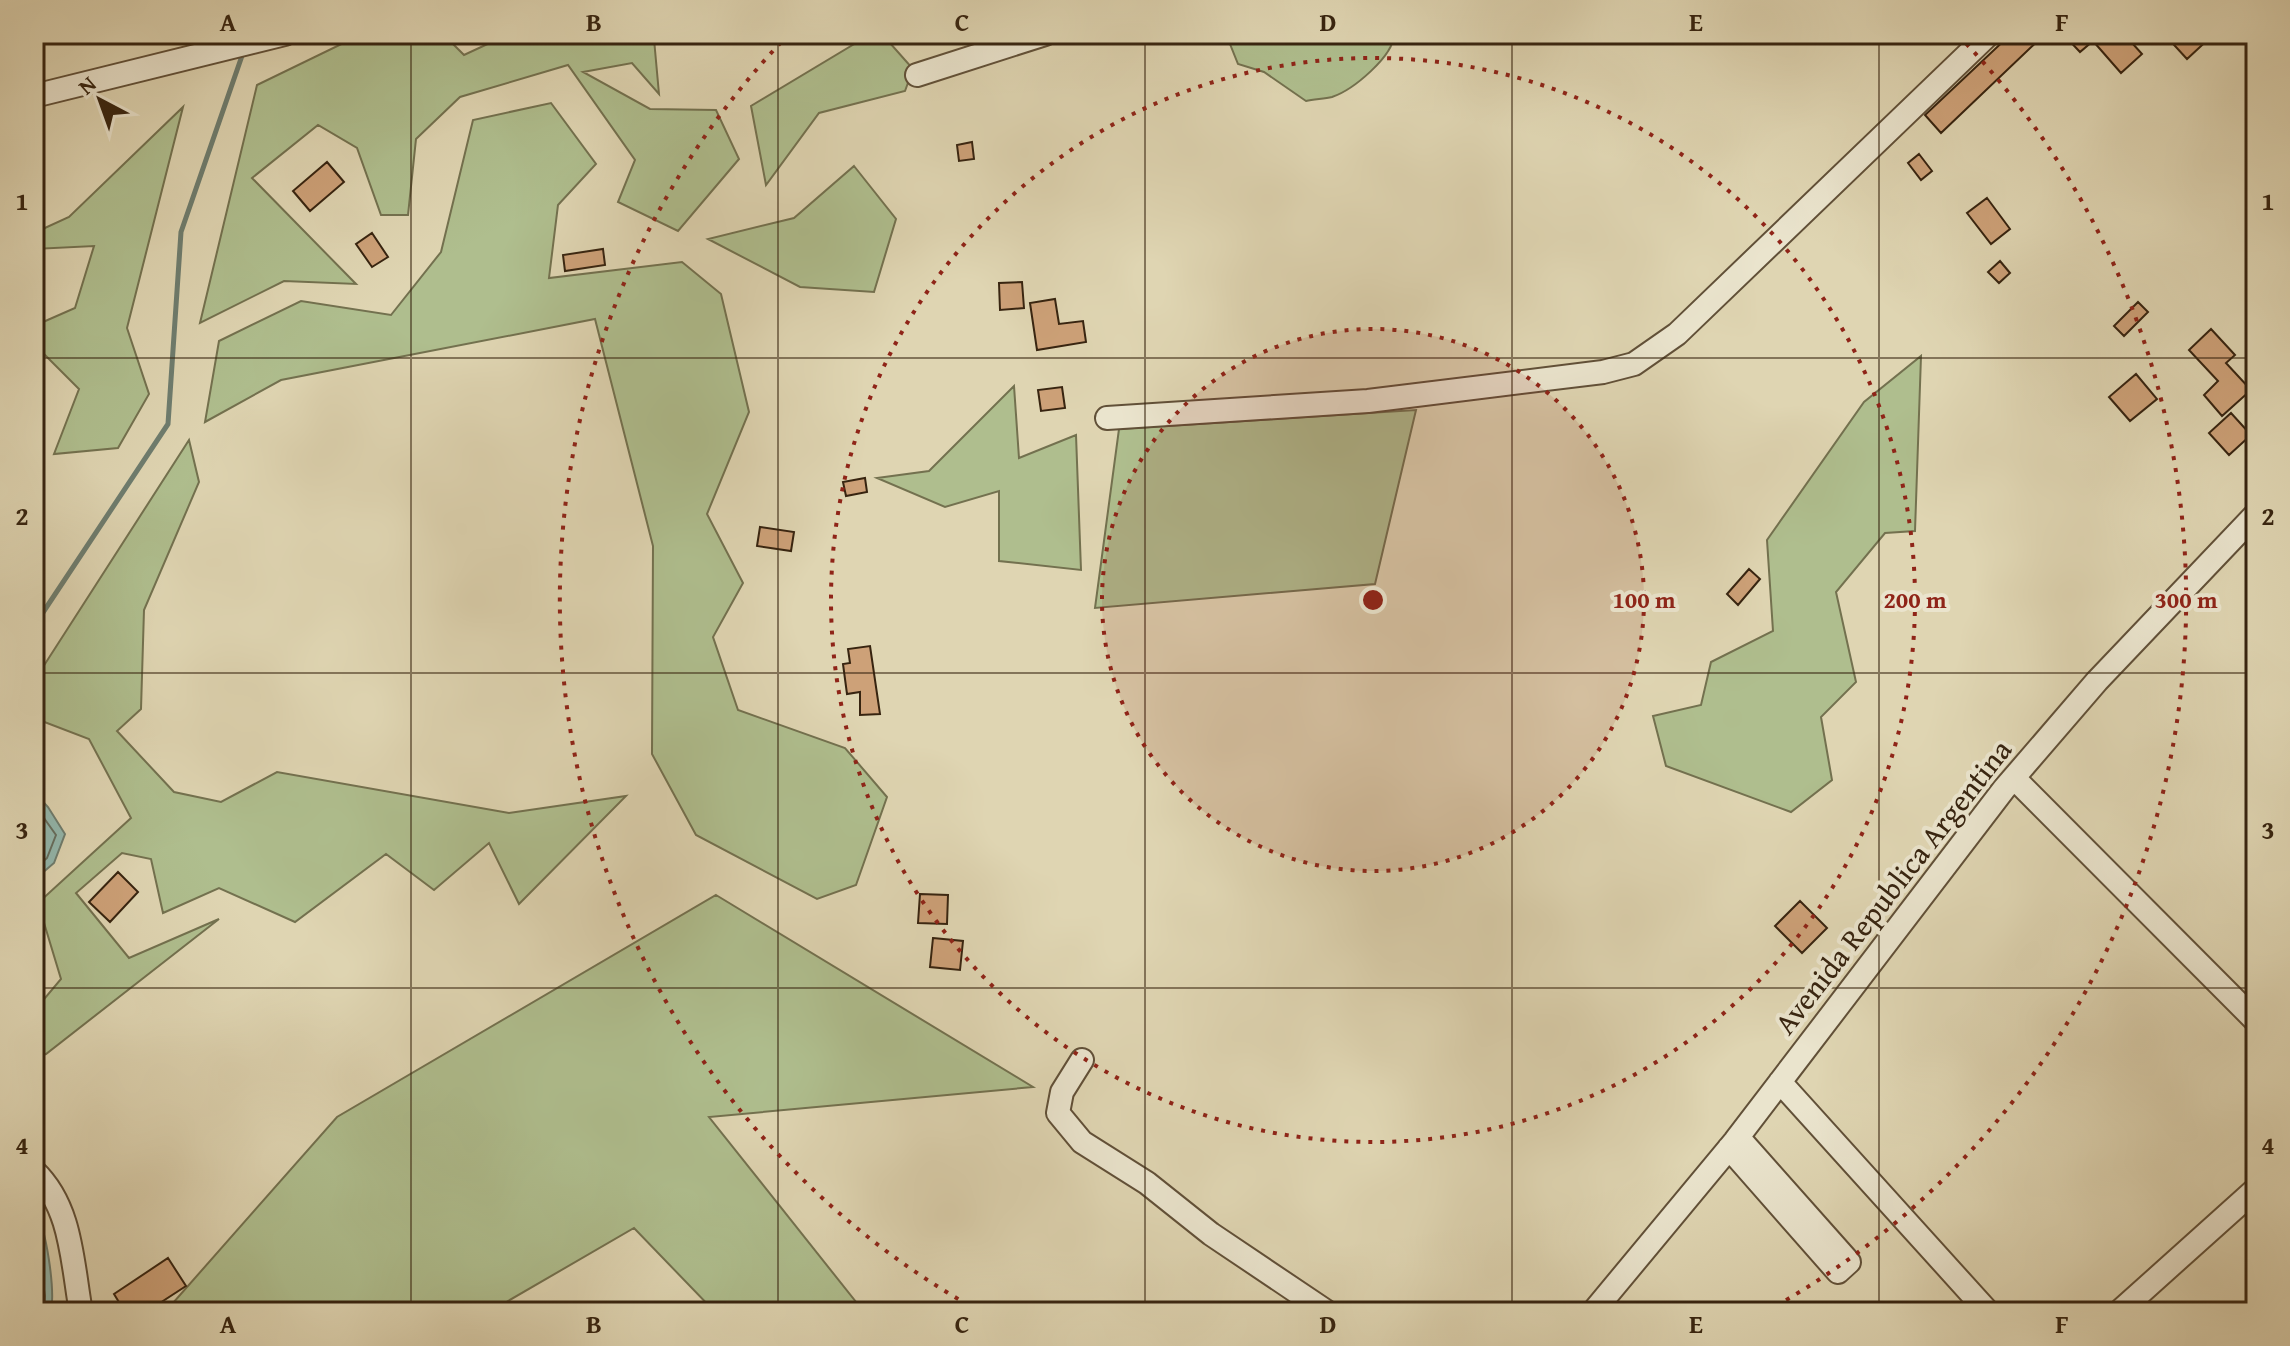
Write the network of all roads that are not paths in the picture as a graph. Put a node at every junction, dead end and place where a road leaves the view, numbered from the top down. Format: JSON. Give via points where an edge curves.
{"nodes":[{"id":1,"x":1045,"y":34,"type":"edge"},
{"id":2,"x":1989,"y":34,"type":"edge"},
{"id":3,"x":277,"y":37,"type":"edge"},
{"id":4,"x":917,"y":75,"type":"dead end"},
{"id":5,"x":34,"y":96,"type":"edge"},
{"id":6,"x":1107,"y":418,"type":"dead end"},
{"id":7,"x":2256,"y":514,"type":"edge"},
{"id":8,"x":2014,"y":778,"type":"junction"},
{"id":9,"x":2256,"y":1021,"type":"edge"},
{"id":10,"x":1082,"y":1060,"type":"dead end"},
{"id":11,"x":1780,"y":1082,"type":"junction"},
{"id":12,"x":1733,"y":1142,"type":"junction"},
{"id":13,"x":34,"y":1171,"type":"edge"},
{"id":14,"x":2256,"y":1189,"type":"edge"},
{"id":15,"x":81,"y":1312,"type":"edge"},
{"id":16,"x":1327,"y":1312,"type":"edge"},
{"id":17,"x":1593,"y":1312,"type":"edge"},
{"id":18,"x":1988,"y":1312,"type":"edge"},
{"id":19,"x":2119,"y":1312,"type":"edge"}],
"edges":[{"from":1,"to":4,"type":"street"},
{"from":2,"to":6,"type":"street","via":[[1677,334],[1634,364],[1368,401]]},
{"from":3,"to":5,"type":"street"},
{"from":7,"to":8,"type":"street","name":"Avenida Republica Argentina","via":[[2097,681]]},
{"from":8,"to":9,"type":"street"},
{"from":8,"to":11,"type":"street","name":"Avenida Republica Argentina"},
{"from":10,"to":16,"type":"street","via":[[1062,1092],[1058,1113],[1082,1142]]},
{"from":11,"to":12,"type":"street","name":"Avenida Republica Argentina"},
{"from":11,"to":18,"type":"street"},
{"from":12,"to":12,"type":"street","via":[[1849,1262],[1838,1272]]},
{"from":12,"to":17,"type":"street","name":"Avenida Republica Argentina"},
{"from":13,"to":15,"type":"street","via":[[51,1187],[63,1212]]},
{"from":14,"to":19,"type":"street"}]}
